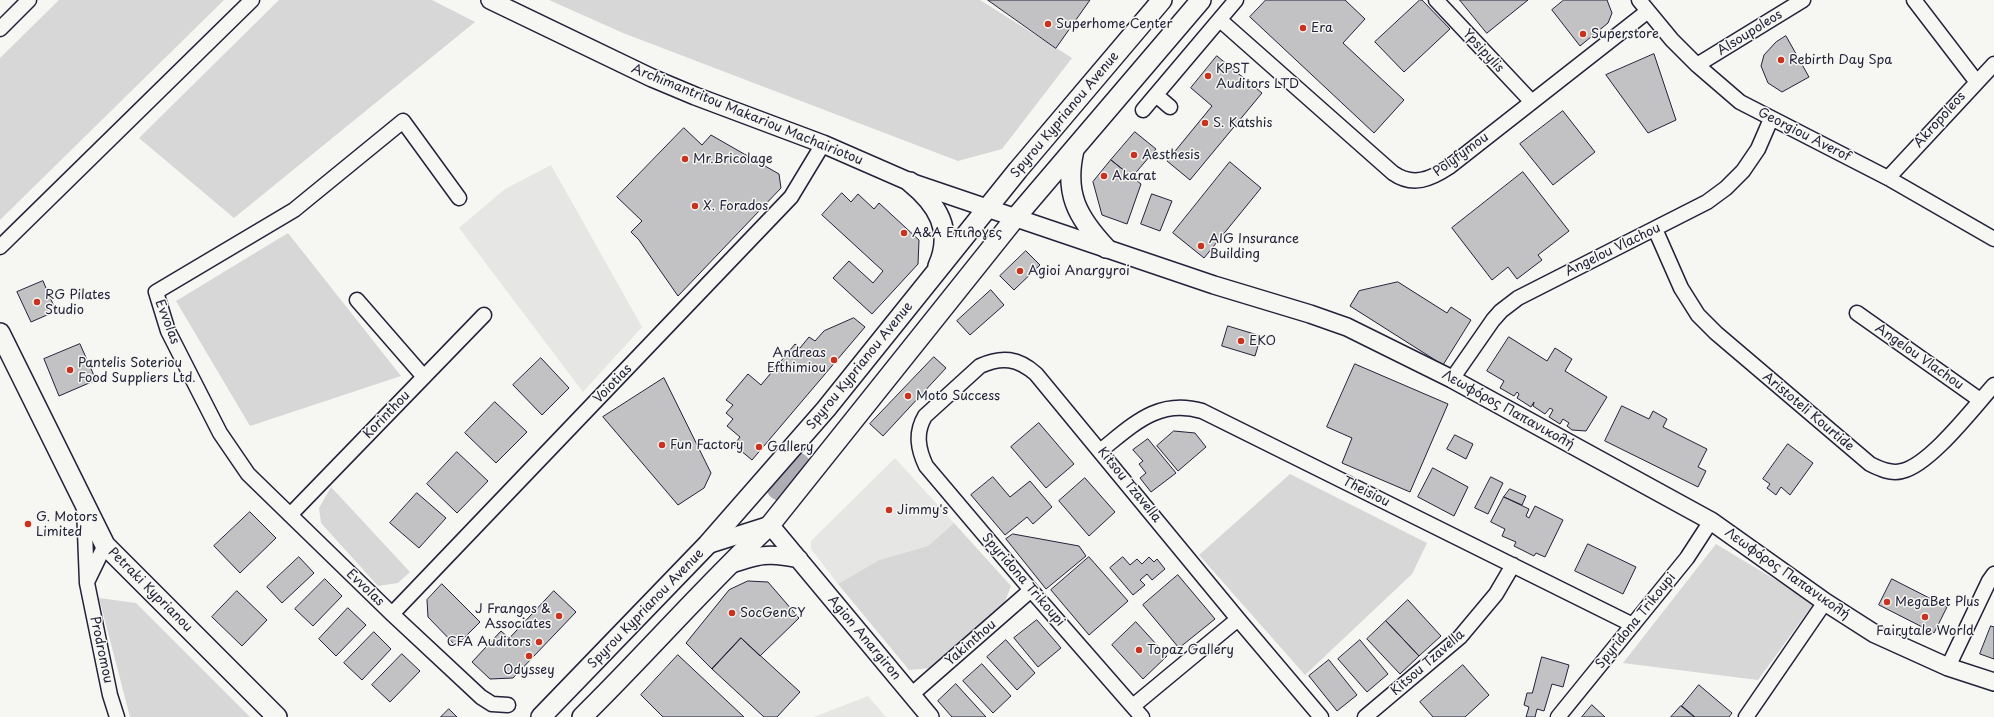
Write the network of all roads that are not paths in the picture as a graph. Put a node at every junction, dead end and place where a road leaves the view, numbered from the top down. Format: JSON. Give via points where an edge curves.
{"nodes":[{"id":1,"x":29,"y":0,"type":"edge"},
{"id":2,"x":252,"y":0,"type":"edge"},
{"id":3,"x":490,"y":0,"type":"edge"},
{"id":4,"x":1162,"y":0,"type":"edge"},
{"id":5,"x":1201,"y":0,"type":"edge"},
{"id":6,"x":1236,"y":0,"type":"edge"},
{"id":7,"x":1436,"y":0,"type":"edge"},
{"id":8,"x":1639,"y":0,"type":"edge"},
{"id":9,"x":1803,"y":0,"type":"edge"},
{"id":10,"x":1914,"y":0,"type":"edge"},
{"id":11,"x":1648,"y":11,"type":"junction"},
{"id":12,"x":1220,"y":20,"type":"junction"},
{"id":13,"x":0,"y":29,"type":"edge"},
{"id":14,"x":1994,"y":64,"type":"edge"},
{"id":15,"x":1697,"y":65,"type":"junction"},
{"id":16,"x":1976,"y":81,"type":"junction"},
{"id":17,"x":1156,"y":95,"type":"junction"},
{"id":18,"x":1531,"y":102,"type":"junction"},
{"id":19,"x":1170,"y":107,"type":"dead end"},
{"id":20,"x":1143,"y":110,"type":"dead end"},
{"id":21,"x":1770,"y":119,"type":"junction"},
{"id":22,"x":823,"y":144,"type":"junction"},
{"id":23,"x":1075,"y":148,"type":"junction"},
{"id":24,"x":1888,"y":178,"type":"junction"},
{"id":25,"x":910,"y":182,"type":"junction"},
{"id":26,"x":459,"y":198,"type":"dead end"},
{"id":27,"x":988,"y":207,"type":"junction"},
{"id":28,"x":1016,"y":217,"type":"junction"},
{"id":29,"x":1655,"y":229,"type":"junction"},
{"id":30,"x":1994,"y":239,"type":"edge"},
{"id":31,"x":0,"y":247,"type":"edge"},
{"id":32,"x":1106,"y":248,"type":"junction"},
{"id":33,"x":935,"y":272,"type":"junction"},
{"id":34,"x":357,"y":300,"type":"dead end"},
{"id":35,"x":1857,"y":313,"type":"dead end"},
{"id":36,"x":484,"y":315,"type":"dead end"},
{"id":37,"x":0,"y":334,"type":"edge"},
{"id":38,"x":424,"y":378,"type":"junction"},
{"id":39,"x":1452,"y":379,"type":"junction"},
{"id":40,"x":1994,"y":385,"type":"edge"},
{"id":41,"x":1980,"y":400,"type":"junction"},
{"id":42,"x":918,"y":435,"type":"joint"},
{"id":43,"x":1100,"y":451,"type":"junction"},
{"id":44,"x":84,"y":501,"type":"junction"},
{"id":45,"x":290,"y":515,"type":"junction"},
{"id":46,"x":1711,"y":522,"type":"junction"},
{"id":47,"x":770,"y":525,"type":"junction"},
{"id":48,"x":105,"y":545,"type":"junction"},
{"id":49,"x":707,"y":545,"type":"junction"},
{"id":50,"x":799,"y":559,"type":"junction"},
{"id":51,"x":727,"y":565,"type":"junction"},
{"id":52,"x":1513,"y":565,"type":"junction"},
{"id":53,"x":1994,"y":574,"type":"edge"},
{"id":54,"x":87,"y":583,"type":"junction"},
{"id":55,"x":1031,"y":590,"type":"junction"},
{"id":56,"x":1825,"y":602,"type":"junction"},
{"id":57,"x":392,"y":614,"type":"junction"},
{"id":58,"x":1238,"y":619,"type":"junction"},
{"id":59,"x":1633,"y":625,"type":"junction"},
{"id":60,"x":1948,"y":667,"type":"junction"},
{"id":61,"x":1994,"y":682,"type":"edge"},
{"id":62,"x":911,"y":695,"type":"junction"},
{"id":63,"x":508,"y":705,"type":"dead end"},
{"id":64,"x":1133,"y":706,"type":"junction"},
{"id":65,"x":117,"y":717,"type":"edge"},
{"id":66,"x":277,"y":717,"type":"edge"},
{"id":67,"x":541,"y":717,"type":"edge"},
{"id":68,"x":582,"y":717,"type":"edge"},
{"id":69,"x":930,"y":717,"type":"edge"},
{"id":70,"x":1142,"y":717,"type":"edge"},
{"id":71,"x":1321,"y":717,"type":"edge"},
{"id":72,"x":1365,"y":717,"type":"edge"},
{"id":73,"x":1558,"y":717,"type":"edge"},
{"id":74,"x":1746,"y":717,"type":"edge"}],
"edges":[{"from":1,"to":13,"type":"street"},
{"from":2,"to":31,"type":"street"},
{"from":3,"to":22,"type":"street","name":"Archimantritou Makariou Machairiotou","via":[[666,84]]},
{"from":4,"to":27,"type":"main road","name":"Spyrou Kyprianou Avenue"},
{"from":5,"to":23,"type":"main road"},
{"from":6,"to":12,"type":"street"},
{"from":7,"to":18,"type":"street","name":"Ypsipylis"},
{"from":8,"to":11,"type":"street","name":"Georgiou Averof"},
{"from":9,"to":15,"type":"street","name":"Alsoupoleos"},
{"from":10,"to":16,"type":"street"},
{"from":11,"to":15,"type":"street","name":"Georgiou Averof"},
{"from":11,"to":18,"type":"street","name":"Polyfymou"},
{"from":12,"to":17,"type":"street"},
{"from":12,"to":18,"type":"street","name":"Polyfymou","via":[[1393,174],[1407,181],[1426,180],[1449,167]]},
{"from":14,"to":16,"type":"street","name":"Akropoleos"},
{"from":15,"to":21,"type":"street","name":"Georgiou Averof","via":[[1740,102]]},
{"from":16,"to":24,"type":"street","name":"Akropoleos"},
{"from":17,"to":19,"type":"street"},
{"from":17,"to":20,"type":"street"},
{"from":21,"to":24,"type":"street","name":"Georgiou Averof"},
{"from":21,"to":29,"type":"street","name":"Angelou Vlachou","via":[[1751,161],[1734,181],[1707,202]]},
{"from":22,"to":25,"type":"street","name":"Archimantritou Makariou Machairiotou"},
{"from":22,"to":57,"type":"street","name":"Voiotias","via":[[791,197]]},
{"from":23,"to":28,"type":"main road"},
{"from":23,"to":32,"type":"main road","via":[[1070,177],[1074,200],[1089,229]]},
{"from":24,"to":30,"type":"street","name":"Georgiou Averof"},
{"from":25,"to":27,"type":"street","name":"Archimantritou Makariou Machairiotou"},
{"from":25,"to":33,"type":"main road","via":[[930,200],[941,221],[943,244]]},
{"from":26,"to":45,"type":"street","name":"EvvoIas","via":[[403,121],[294,210],[156,292],[168,331],[220,433],[248,474]]},
{"from":27,"to":28,"type":"street","name":"Λεωφόρος Παπανικολή"},
{"from":27,"to":33,"type":"main road","name":"Spyrou Kyprianou Avenue"},
{"from":28,"to":32,"type":"street","name":"Λεωφόρος Παπανικολή"},
{"from":28,"to":47,"type":"main road"},
{"from":29,"to":39,"type":"street","name":"Angelou Vlachou","via":[[1526,292],[1510,303],[1486,329]]},
{"from":29,"to":41,"type":"street","name":"Aristoteli Kourtide","via":[[1681,288],[1698,314],[1716,333],[1870,464],[1882,471],[1902,471],[1918,464],[1932,453]]},
{"from":32,"to":39,"type":"street","name":"Λεωφόρος Παπανικολή","via":[[1214,286],[1347,327]]},
{"from":33,"to":49,"type":"main road","name":"Spyrou Kyprianou Avenue","via":[[826,409]]},
{"from":34,"to":38,"type":"street"},
{"from":35,"to":41,"type":"street","name":"Angelou Vlachou"},
{"from":36,"to":38,"type":"street","name":"Korinthou"},
{"from":37,"to":44,"type":"main road","name":"Petraki Kyprianou"},
{"from":38,"to":45,"type":"street","name":"Korinthou"},
{"from":39,"to":46,"type":"street","name":"Λεωφόρος Παπανικολή"},
{"from":40,"to":41,"type":"street","name":"Aristoteli Kourtide"},
{"from":42,"to":43,"type":"street","name":"Kitsou Tzavella","via":[[921,424],[931,409],[980,366],[1009,359],[1020,362],[1036,374]]},
{"from":42,"to":55,"type":"street","name":"Spyridona Trikoupi","via":[[921,455],[926,466]]},
{"from":43,"to":52,"type":"street","name":"Theisiou","via":[[1146,416],[1177,406],[1191,408],[1214,416]]},
{"from":43,"to":58,"type":"street","name":"Kitsou Tzavella"},
{"from":44,"to":48,"type":"main road","name":"Petraki Kyprianou"},
{"from":44,"to":54,"type":"street","name":"Prodromou"},
{"from":45,"to":57,"type":"street","name":"EvvoIas"},
{"from":46,"to":56,"type":"street","name":"Λεωφόρος Παπανικολή"},
{"from":46,"to":59,"type":"street","name":"Spyridona Trikoupi","via":[[1687,558]]},
{"from":47,"to":49,"type":"street"},
{"from":47,"to":50,"type":"street","name":"Agion Anargiron"},
{"from":47,"to":51,"type":"main road"},
{"from":48,"to":54,"type":"street"},
{"from":48,"to":66,"type":"main road","name":"Petraki Kyprianou"},
{"from":49,"to":67,"type":"main road","name":"Spyrou Kyprianou Avenue"},
{"from":50,"to":51,"type":"street","via":[[765,554]]},
{"from":50,"to":62,"type":"street","name":"Agion Anargiron"},
{"from":51,"to":68,"type":"main road"},
{"from":52,"to":59,"type":"street","name":"Theisiou"},
{"from":52,"to":72,"type":"street","name":"Kitsou Tzavella","via":[[1496,594],[1460,637]]},
{"from":53,"to":60,"type":"street"},
{"from":54,"to":65,"type":"street","name":"Prodromou","via":[[110,695]]},
{"from":55,"to":62,"type":"street","name":"Yakinthou"},
{"from":55,"to":64,"type":"street","name":"Spyridona Trikoupi"},
{"from":56,"to":60,"type":"street","name":"Λεωφόρος Παπανικολή","via":[[1875,634]]},
{"from":56,"to":74,"type":"street"},
{"from":57,"to":63,"type":"street","name":"EvvoIas","via":[[486,701]]},
{"from":58,"to":64,"type":"street"},
{"from":58,"to":71,"type":"street","name":"Kitsou Tzavella"},
{"from":59,"to":73,"type":"street","name":"Spyridona Trikoupi"},
{"from":60,"to":61,"type":"street","name":"Λεωφόρος Παπανικολή"},
{"from":62,"to":69,"type":"street","name":"Agion Anargiron"},
{"from":64,"to":70,"type":"street","name":"Spyridona Trikoupi"}]}
